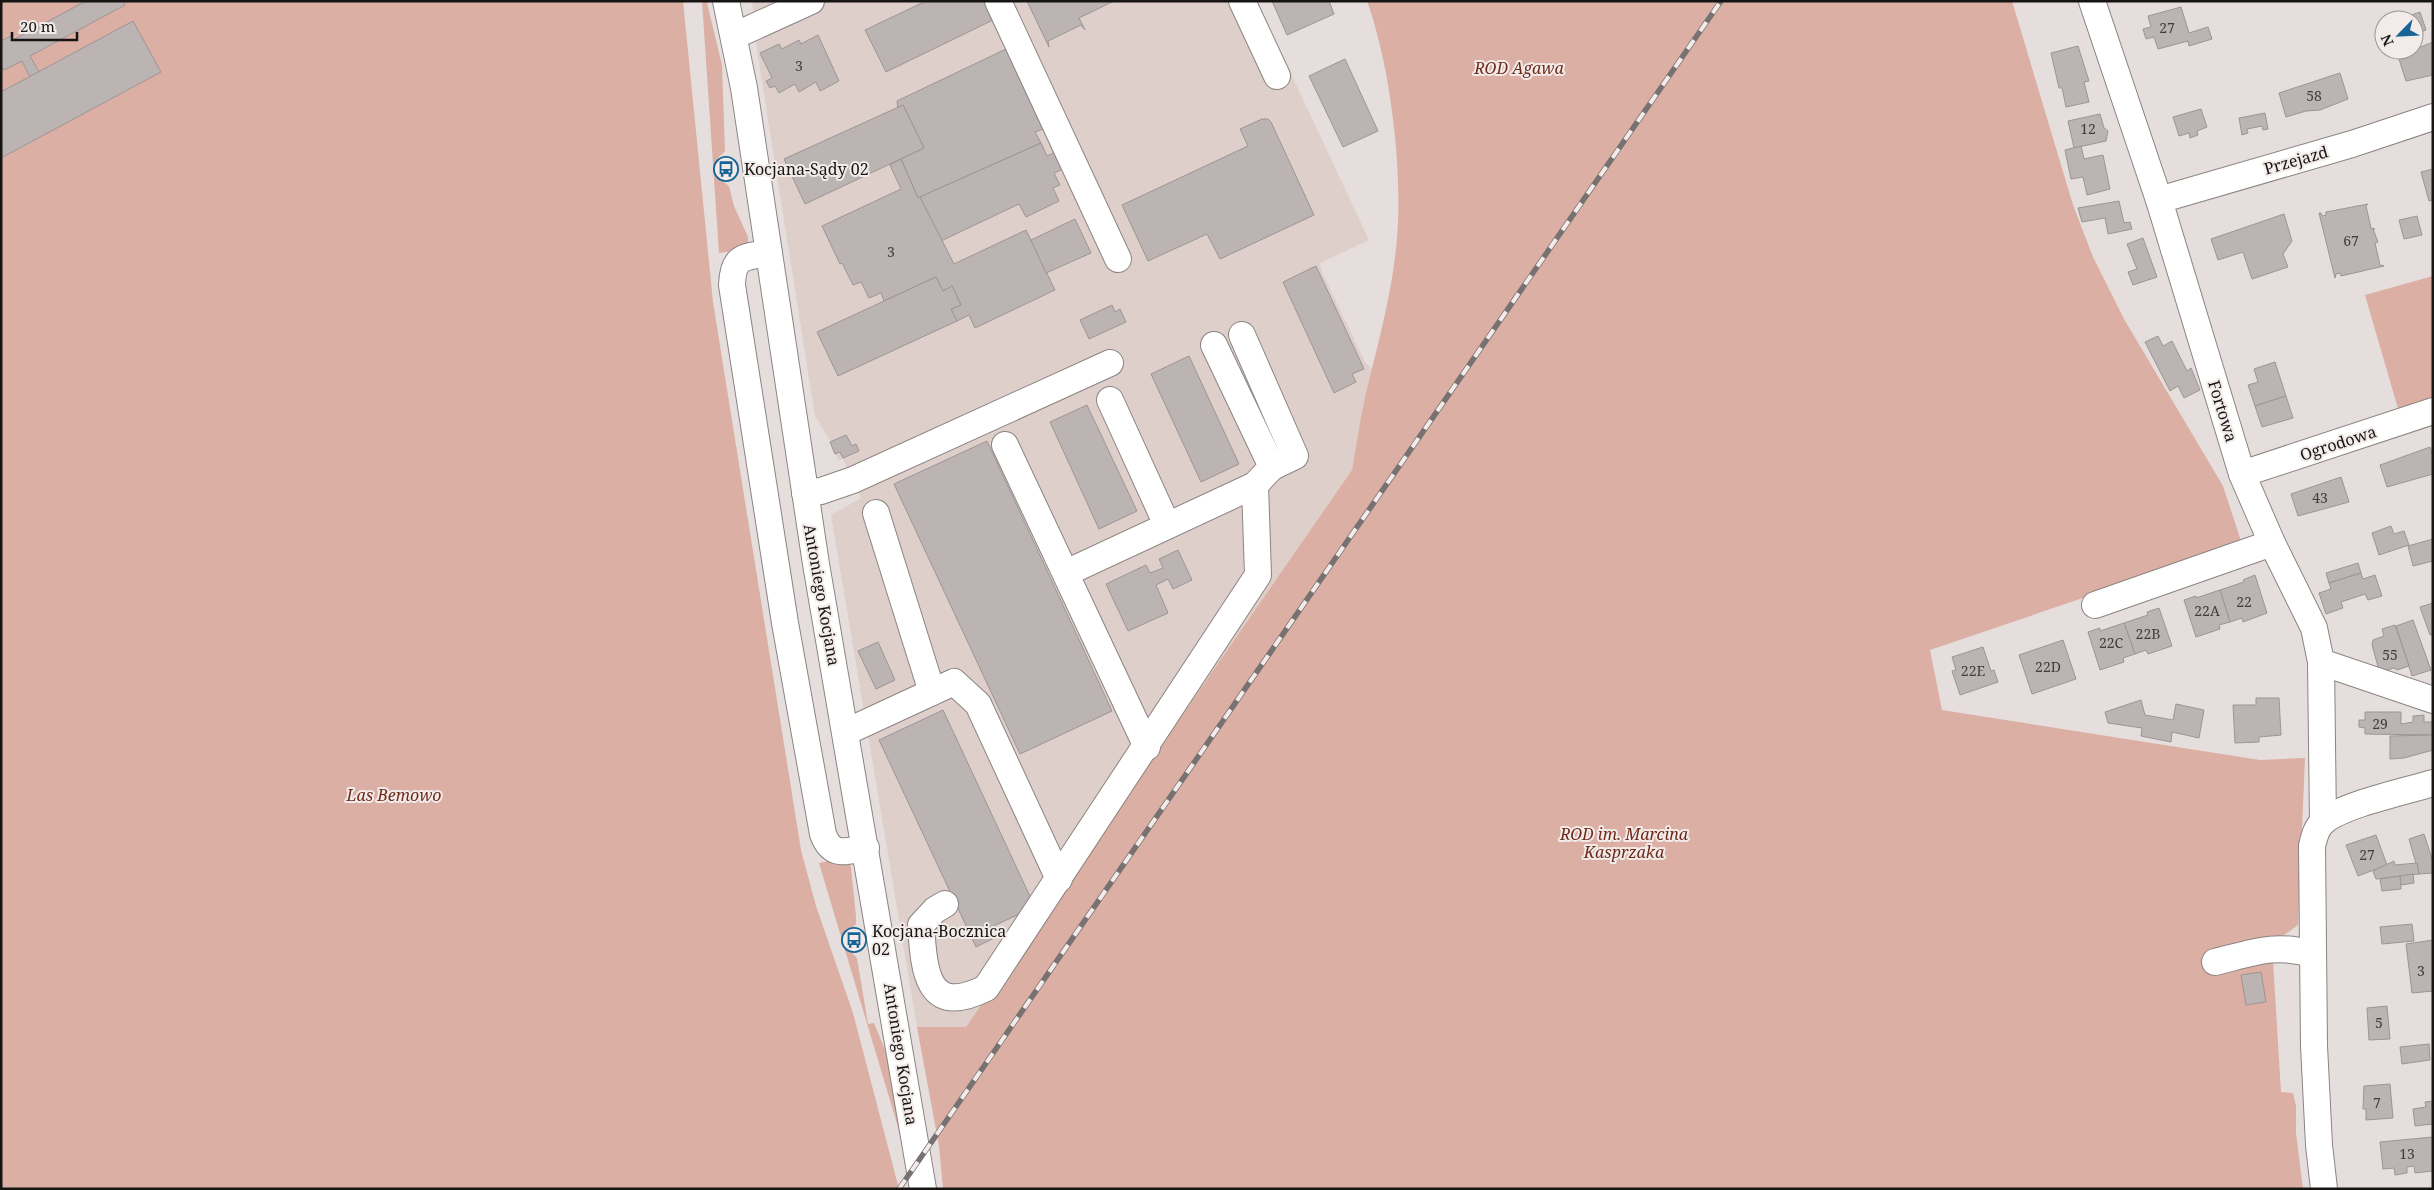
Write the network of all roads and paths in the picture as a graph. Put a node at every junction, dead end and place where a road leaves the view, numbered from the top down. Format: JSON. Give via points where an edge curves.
{"nodes":[{"id":1,"x":726,"y":1,"type":"edge"},
{"id":2,"x":811,"y":1,"type":"edge"},
{"id":3,"x":998,"y":1,"type":"edge"},
{"id":4,"x":1242,"y":1,"type":"edge"},
{"id":5,"x":2092,"y":1,"type":"edge"},
{"id":6,"x":734,"y":36,"type":"junction"},
{"id":7,"x":1277,"y":76,"type":"dead end"},
{"id":8,"x":2433,"y":117,"type":"edge"},
{"id":9,"x":2159,"y":200,"type":"junction"},
{"id":10,"x":768,"y":253,"type":"junction"},
{"id":11,"x":1118,"y":259,"type":"dead end"},
{"id":12,"x":1242,"y":335,"type":"dead end"},
{"id":13,"x":1214,"y":344,"type":"dead end"},
{"id":14,"x":1110,"y":363,"type":"dead end"},
{"id":15,"x":1110,"y":400,"type":"dead end"},
{"id":16,"x":2433,"y":411,"type":"edge"},
{"id":17,"x":1005,"y":445,"type":"dead end"},
{"id":18,"x":2242,"y":474,"type":"junction"},
{"id":19,"x":1264,"y":476,"type":"junction"},
{"id":20,"x":805,"y":493,"type":"junction"},
{"id":21,"x":876,"y":514,"type":"dead end"},
{"id":22,"x":1167,"y":525,"type":"junction"},
{"id":23,"x":2272,"y":543,"type":"junction"},
{"id":24,"x":1066,"y":573,"type":"junction"},
{"id":25,"x":2095,"y":605,"type":"dead end"},
{"id":26,"x":2321,"y":662,"type":"junction"},
{"id":27,"x":932,"y":692,"type":"junction"},
{"id":28,"x":2433,"y":700,"type":"edge"},
{"id":29,"x":846,"y":732,"type":"junction"},
{"id":30,"x":1148,"y":747,"type":"junction"},
{"id":31,"x":2433,"y":783,"type":"edge"},
{"id":32,"x":2324,"y":822,"type":"junction"},
{"id":33,"x":866,"y":848,"type":"junction"},
{"id":34,"x":1059,"y":879,"type":"junction"},
{"id":35,"x":945,"y":904,"type":"dead end"},
{"id":36,"x":2312,"y":954,"type":"junction"},
{"id":37,"x":2215,"y":962,"type":"dead end"},
{"id":38,"x":923,"y":1189,"type":"edge"},
{"id":39,"x":2324,"y":1189,"type":"edge"}],
"edges":[{"from":1,"to":6,"type":"street","name":"Antoniego Kocjana"},
{"from":2,"to":6,"type":"street"},
{"from":3,"to":11,"type":"street"},
{"from":4,"to":7,"type":"street"},
{"from":5,"to":9,"type":"street","name":"Fortowa"},
{"from":6,"to":10,"type":"street","name":"Antoniego Kocjana"},
{"from":8,"to":9,"type":"street","name":"Przejazd"},
{"from":9,"to":18,"type":"street","name":"Fortowa"},
{"from":10,"to":20,"type":"street","name":"Antoniego Kocjana"},
{"from":10,"to":33,"type":"street","via":[[746,256],[736,262],[732,285],[785,623],[823,834],[833,850]]},
{"from":12,"to":19,"type":"street","via":[[1295,456]]},
{"from":13,"to":19,"type":"street"},
{"from":14,"to":20,"type":"street","via":[[853,480]]},
{"from":15,"to":22,"type":"street"},
{"from":16,"to":18,"type":"street","name":"Ogrodowa"},
{"from":17,"to":24,"type":"street"},
{"from":18,"to":23,"type":"street","name":"Fortowa"},
{"from":19,"to":22,"type":"street"},
{"from":19,"to":30,"type":"street","via":[[1258,575]]},
{"from":20,"to":29,"type":"street","name":"Antoniego Kocjana"},
{"from":21,"to":27,"type":"street"},
{"from":22,"to":24,"type":"street"},
{"from":23,"to":25,"type":"street"},
{"from":23,"to":26,"type":"street","name":"Fortowa","via":[[2314,628]]},
{"from":24,"to":30,"type":"street"},
{"from":26,"to":28,"type":"street"},
{"from":26,"to":32,"type":"street","name":"Fortowa"},
{"from":27,"to":29,"type":"street"},
{"from":27,"to":34,"type":"street","via":[[954,682],[978,704]]},
{"from":29,"to":33,"type":"street","name":"Antoniego Kocjana"},
{"from":30,"to":34,"type":"street"},
{"from":31,"to":32,"type":"street","via":[[2340,812]]},
{"from":32,"to":36,"type":"street","via":[[2312,846]]},
{"from":33,"to":38,"type":"street","name":"Antoniego Kocjana"},
{"from":34,"to":35,"type":"street","via":[[986,988],[969,996],[956,998],[940,993],[928,980],[924,967],[921,924]]},
{"from":36,"to":37,"type":"street","via":[[2291,948],[2272,948]]},
{"from":36,"to":39,"type":"street","via":[[2319,1145]]}]}
